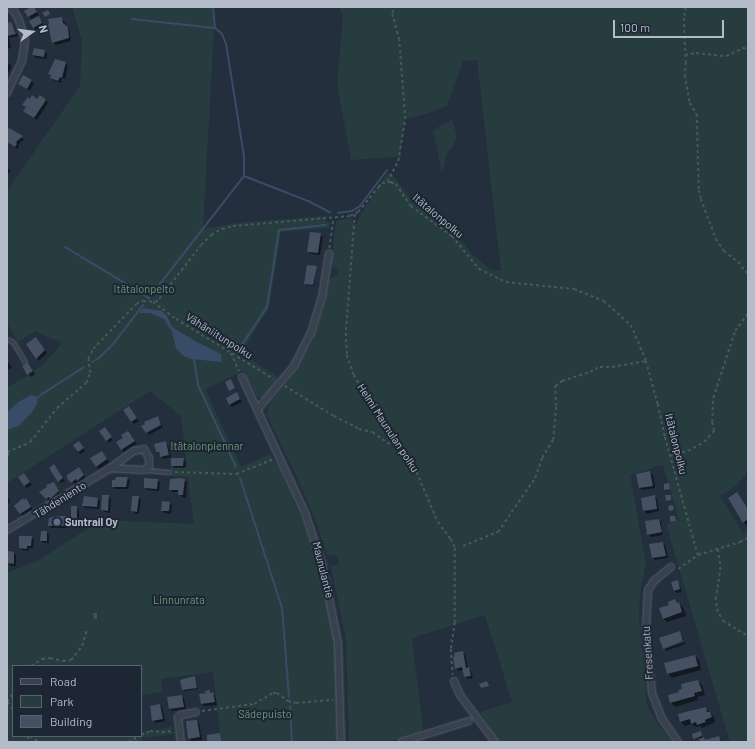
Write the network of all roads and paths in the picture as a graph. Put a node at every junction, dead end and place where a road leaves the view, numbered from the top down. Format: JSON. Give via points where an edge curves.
{"nodes":[{"id":1,"x":8,"y":7,"type":"edge"},
{"id":2,"x":395,"y":7,"type":"edge"},
{"id":3,"x":686,"y":7,"type":"edge"},
{"id":4,"x":748,"y":49,"type":"edge"},
{"id":5,"x":685,"y":55,"type":"junction"},
{"id":6,"x":7,"y":93,"type":"edge"},
{"id":7,"x":387,"y":182,"type":"junction"},
{"id":8,"x":354,"y":214,"type":"junction"},
{"id":9,"x":332,"y":218,"type":"junction"},
{"id":10,"x":329,"y":254,"type":"joint"},
{"id":11,"x":748,"y":274,"type":"edge"},
{"id":12,"x":153,"y":302,"type":"junction"},
{"id":13,"x":748,"y":313,"type":"edge"},
{"id":14,"x":7,"y":339,"type":"edge"},
{"id":15,"x":231,"y":353,"type":"junction"},
{"id":16,"x":646,"y":361,"type":"junction"},
{"id":17,"x":25,"y":362,"type":"dead end"},
{"id":18,"x":242,"y":377,"type":"joint"},
{"id":19,"x":278,"y":382,"type":"dead end"},
{"id":20,"x":283,"y":385,"type":"dead end"},
{"id":21,"x":62,"y":402,"type":"junction"},
{"id":22,"x":65,"y":405,"type":"dead end"},
{"id":23,"x":257,"y":410,"type":"junction"},
{"id":24,"x":401,"y":445,"type":"junction"},
{"id":25,"x":7,"y":452,"type":"edge"},
{"id":26,"x":10,"y":452,"type":"junction"},
{"id":27,"x":670,"y":455,"type":"junction"},
{"id":28,"x":7,"y":456,"type":"edge"},
{"id":29,"x":276,"y":458,"type":"dead end"},
{"id":30,"x":111,"y":468,"type":"junction"},
{"id":31,"x":144,"y":470,"type":"junction"},
{"id":32,"x":169,"y":472,"type":"joint"},
{"id":33,"x":7,"y":530,"type":"edge"},
{"id":34,"x":748,"y":538,"type":"edge"},
{"id":35,"x":463,"y":546,"type":"dead end"},
{"id":36,"x":718,"y":549,"type":"junction"},
{"id":37,"x":698,"y":555,"type":"junction"},
{"id":38,"x":671,"y":567,"type":"dead end"},
{"id":39,"x":678,"y":569,"type":"dead end"},
{"id":40,"x":87,"y":629,"type":"dead end"},
{"id":41,"x":748,"y":636,"type":"edge"},
{"id":42,"x":33,"y":665,"type":"edge"},
{"id":43,"x":454,"y":681,"type":"joint"},
{"id":44,"x":338,"y":700,"type":"dead end"},
{"id":45,"x":196,"y":712,"type":"joint"},
{"id":46,"x":469,"y":721,"type":"dead end"},
{"id":47,"x":180,"y":730,"type":"junction"},
{"id":48,"x":142,"y":735,"type":"edge"},
{"id":49,"x":138,"y":737,"type":"edge"},
{"id":50,"x":128,"y":742,"type":"edge"},
{"id":51,"x":181,"y":742,"type":"edge"},
{"id":52,"x":341,"y":742,"type":"edge"},
{"id":53,"x":401,"y":742,"type":"edge"},
{"id":54,"x":496,"y":742,"type":"edge"},
{"id":55,"x":678,"y":742,"type":"edge"}],
"edges":[{"from":1,"to":6,"type":"street","via":[[19,20],[25,39],[22,61]]},
{"from":2,"to":7,"type":"path","via":[[392,13],[399,40],[405,119],[398,161]]},
{"from":3,"to":5,"type":"path"},
{"from":4,"to":5,"type":"path","via":[[743,48],[726,56],[696,53]]},
{"from":5,"to":11,"type":"path","via":[[687,89],[697,119],[701,199],[716,239],[724,251]]},
{"from":7,"to":8,"type":"path","via":[[371,193]]},
{"from":7,"to":16,"type":"path","name":"Itätalonpolku","via":[[396,184],[411,206],[452,236],[479,269],[506,282],[574,289],[604,301],[631,325]]},
{"from":8,"to":9,"type":"path"},
{"from":8,"to":24,"type":"path","name":"Helmi Maunulan polku","via":[[346,333],[347,355],[366,396]]},
{"from":9,"to":10,"type":"path"},
{"from":9,"to":12,"type":"path","via":[[222,229],[201,245],[162,296]]},
{"from":10,"to":23,"type":"street","via":[[322,298],[311,333],[294,366]]},
{"from":12,"to":15,"type":"path","name":"Vähäniitunpolku"},
{"from":12,"to":21,"type":"path","via":[[143,301],[136,304],[93,349],[88,359],[89,378]]},
{"from":13,"to":27,"type":"path","via":[[735,331],[713,398],[714,431],[704,442],[688,451]]},
{"from":14,"to":17,"type":"lane","via":[[13,342]]},
{"from":15,"to":18,"type":"path"},
{"from":15,"to":19,"type":"path","name":"Vähäniitunpolku"},
{"from":16,"to":27,"type":"path","name":"Itätalonpolku"},
{"from":16,"to":35,"type":"path","via":[[600,367],[555,386],[553,440],[542,458],[535,478],[498,532]]},
{"from":18,"to":23,"type":"street","name":"Maunulantie"},
{"from":20,"to":24,"type":"path","via":[[359,429],[373,432],[386,442]]},
{"from":21,"to":22,"type":"path"},
{"from":21,"to":26,"type":"path","via":[[30,442]]},
{"from":23,"to":52,"type":"street","name":"Maunulantie","via":[[305,513],[322,563],[338,643]]},
{"from":24,"to":43,"type":"path","name":"Helmi Maunulan polku","via":[[415,467],[438,522],[455,548],[455,622],[450,648]]},
{"from":25,"to":26,"type":"path"},
{"from":26,"to":28,"type":"path"},
{"from":27,"to":37,"type":"path","name":"Itätalonpolku"},
{"from":29,"to":32,"type":"path","via":[[236,474]]},
{"from":30,"to":31,"type":"street"},
{"from":30,"to":31,"type":"street","name":"Tähdenlento","via":[[134,451],[144,449],[150,463]]},
{"from":30,"to":33,"type":"street","name":"Tähdenlento"},
{"from":31,"to":32,"type":"lane"},
{"from":34,"to":36,"type":"path"},
{"from":36,"to":37,"type":"path"},
{"from":36,"to":41,"type":"path","via":[[721,567],[716,597],[717,609],[723,621]]},
{"from":37,"to":39,"type":"path"},
{"from":38,"to":55,"type":"street","name":"Fresenkatu","via":[[655,580],[648,590],[646,628],[652,693],[661,716]]},
{"from":40,"to":42,"type":"path","via":[[82,646],[71,660],[42,659]]},
{"from":43,"to":54,"type":"street","via":[[460,694]]},
{"from":44,"to":45,"type":"path","via":[[296,703],[273,693],[254,704]]},
{"from":45,"to":47,"type":"street","via":[[178,717]]},
{"from":46,"to":53,"type":"street"},
{"from":47,"to":48,"type":"path","via":[[150,731]]},
{"from":47,"to":51,"type":"street"},
{"from":49,"to":50,"type":"path"}]}
